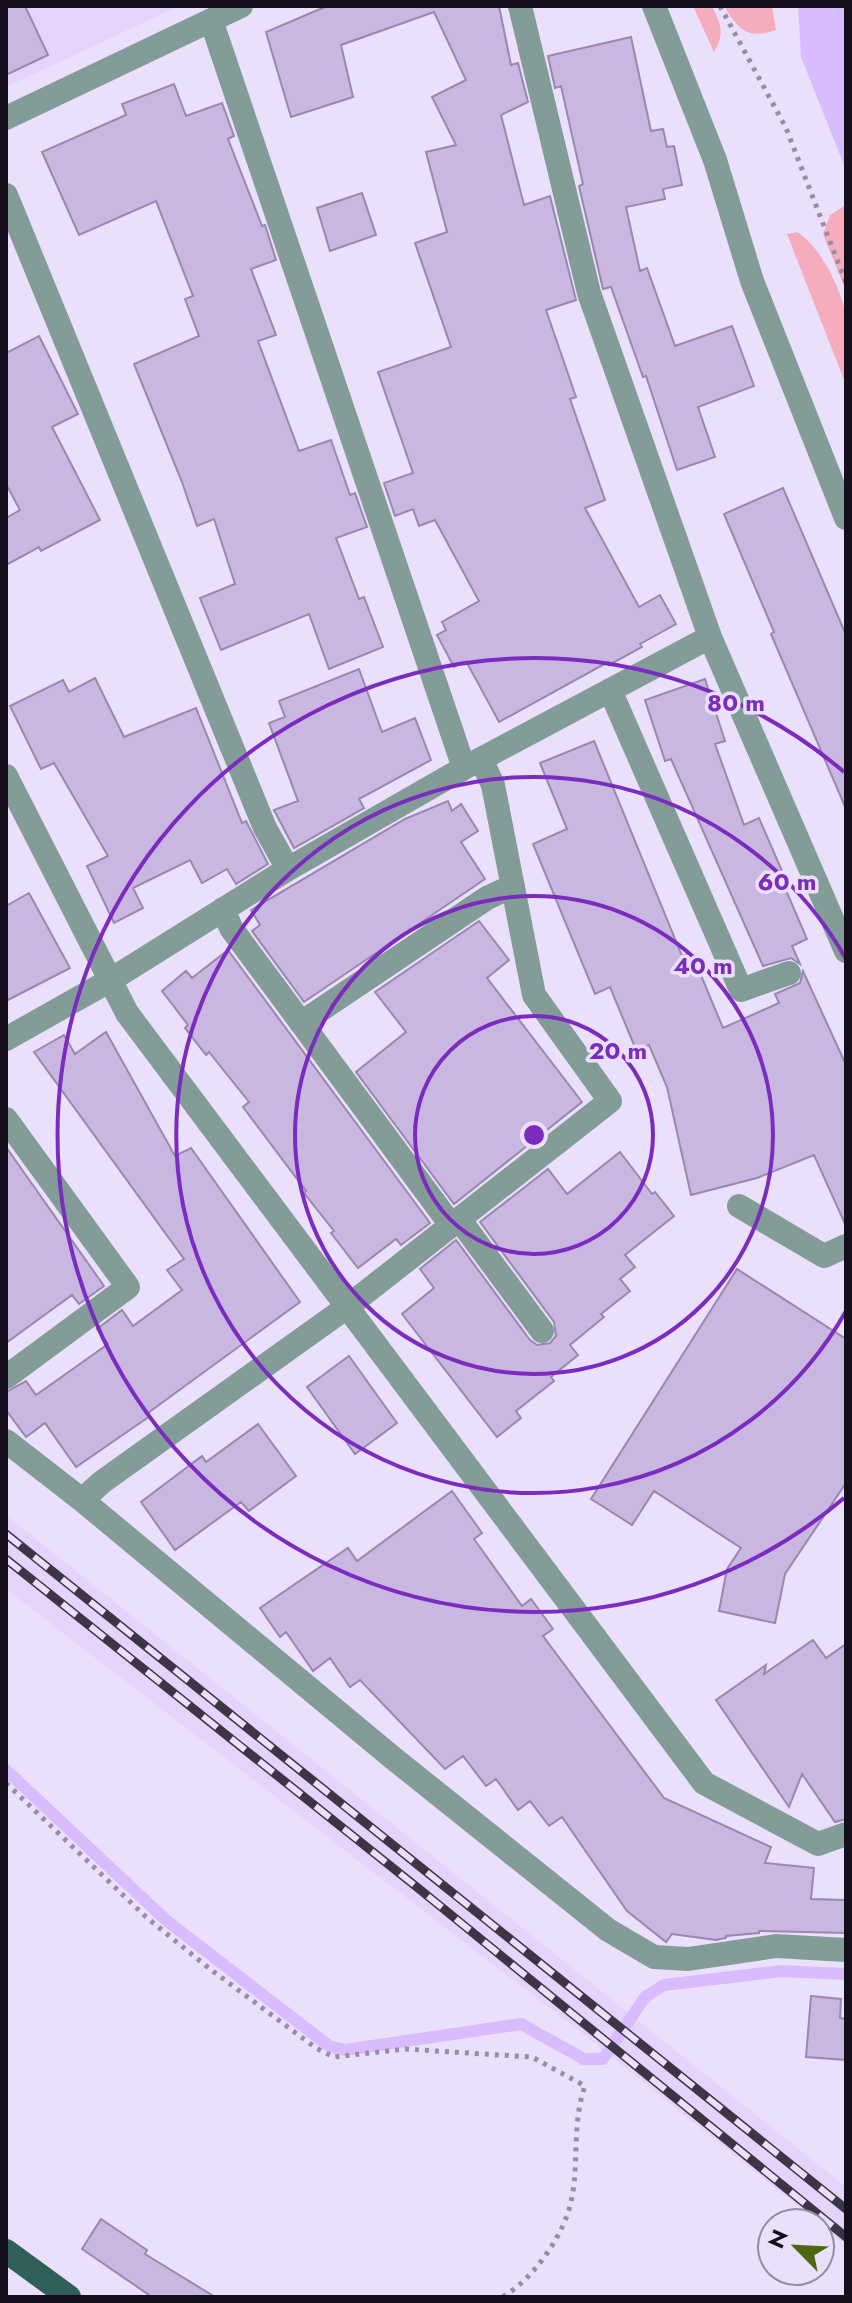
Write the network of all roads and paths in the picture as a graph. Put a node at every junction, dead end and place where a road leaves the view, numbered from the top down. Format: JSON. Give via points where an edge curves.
{"nodes":[{"id":1,"x":241,"y":6,"type":"edge"},
{"id":2,"x":520,"y":6,"type":"edge"},
{"id":3,"x":654,"y":6,"type":"edge"},
{"id":4,"x":720,"y":6,"type":"edge"},
{"id":5,"x":211,"y":20,"type":"junction"},
{"id":6,"x":6,"y":118,"type":"edge"},
{"id":7,"x":6,"y":195,"type":"edge"},
{"id":8,"x":846,"y":283,"type":"edge"},
{"id":9,"x":846,"y":518,"type":"edge"},
{"id":10,"x":710,"y":637,"type":"junction"},
{"id":11,"x":610,"y":690,"type":"junction"},
{"id":12,"x":473,"y":763,"type":"junction"},
{"id":13,"x":6,"y":776,"type":"edge"},
{"id":14,"x":288,"y":869,"type":"junction"},
{"id":15,"x":513,"y":886,"type":"junction"},
{"id":16,"x":223,"y":909,"type":"junction"},
{"id":17,"x":846,"y":951,"type":"edge"},
{"id":18,"x":789,"y":973,"type":"dead end"},
{"id":19,"x":109,"y":981,"type":"junction"},
{"id":20,"x":301,"y":1023,"type":"junction"},
{"id":21,"x":6,"y":1039,"type":"edge"},
{"id":22,"x":6,"y":1119,"type":"edge"},
{"id":23,"x":739,"y":1206,"type":"dead end"},
{"id":24,"x":455,"y":1222,"type":"junction"},
{"id":25,"x":846,"y":1246,"type":"edge"},
{"id":26,"x":347,"y":1307,"type":"junction"},
{"id":27,"x":542,"y":1331,"type":"dead end"},
{"id":28,"x":6,"y":1377,"type":"edge"},
{"id":29,"x":6,"y":1441,"type":"edge"},
{"id":30,"x":82,"y":1500,"type":"junction"},
{"id":31,"x":6,"y":1783,"type":"edge"},
{"id":32,"x":845,"y":1837,"type":"edge"},
{"id":33,"x":846,"y":1950,"type":"edge"},
{"id":34,"x":6,"y":2251,"type":"edge"},
{"id":35,"x":69,"y":2297,"type":"edge"},
{"id":36,"x":502,"y":2297,"type":"edge"}],
"edges":[{"from":1,"to":5,"type":"street"},
{"from":2,"to":10,"type":"street","via":[[589,293]]},
{"from":3,"to":9,"type":"street","via":[[715,160],[752,281]]},
{"from":4,"to":8,"type":"path","via":[[786,128]]},
{"from":5,"to":6,"type":"street"},
{"from":5,"to":12,"type":"street"},
{"from":7,"to":14,"type":"street","via":[[265,828]]},
{"from":10,"to":11,"type":"street"},
{"from":10,"to":17,"type":"street"},
{"from":11,"to":12,"type":"street"},
{"from":11,"to":18,"type":"street","via":[[741,990]]},
{"from":12,"to":14,"type":"street"},
{"from":12,"to":15,"type":"street","via":[[493,785]]},
{"from":13,"to":19,"type":"street"},
{"from":14,"to":16,"type":"street"},
{"from":15,"to":20,"type":"street","via":[[487,898]]},
{"from":15,"to":24,"type":"street","via":[[534,995],[610,1101]]},
{"from":16,"to":19,"type":"street"},
{"from":16,"to":20,"type":"street","via":[[231,928]]},
{"from":19,"to":21,"type":"street"},
{"from":19,"to":26,"type":"street","via":[[127,1013]]},
{"from":20,"to":24,"type":"street"},
{"from":22,"to":28,"type":"street","via":[[128,1287]]},
{"from":23,"to":25,"type":"street","via":[[824,1256]]},
{"from":24,"to":26,"type":"street"},
{"from":24,"to":27,"type":"street"},
{"from":26,"to":30,"type":"street"},
{"from":26,"to":32,"type":"street","via":[[704,1783],[818,1844]]},
{"from":29,"to":30,"type":"street"},
{"from":30,"to":33,"type":"street","via":[[608,1930],[654,1957],[688,1959],[776,1946]]},
{"from":31,"to":36,"type":"path","via":[[146,1917],[316,2048],[334,2057],[405,2049],[532,2057],[585,2086],[578,2105],[568,2213],[545,2257],[518,2289]]},
{"from":34,"to":35,"type":"main road"}]}
